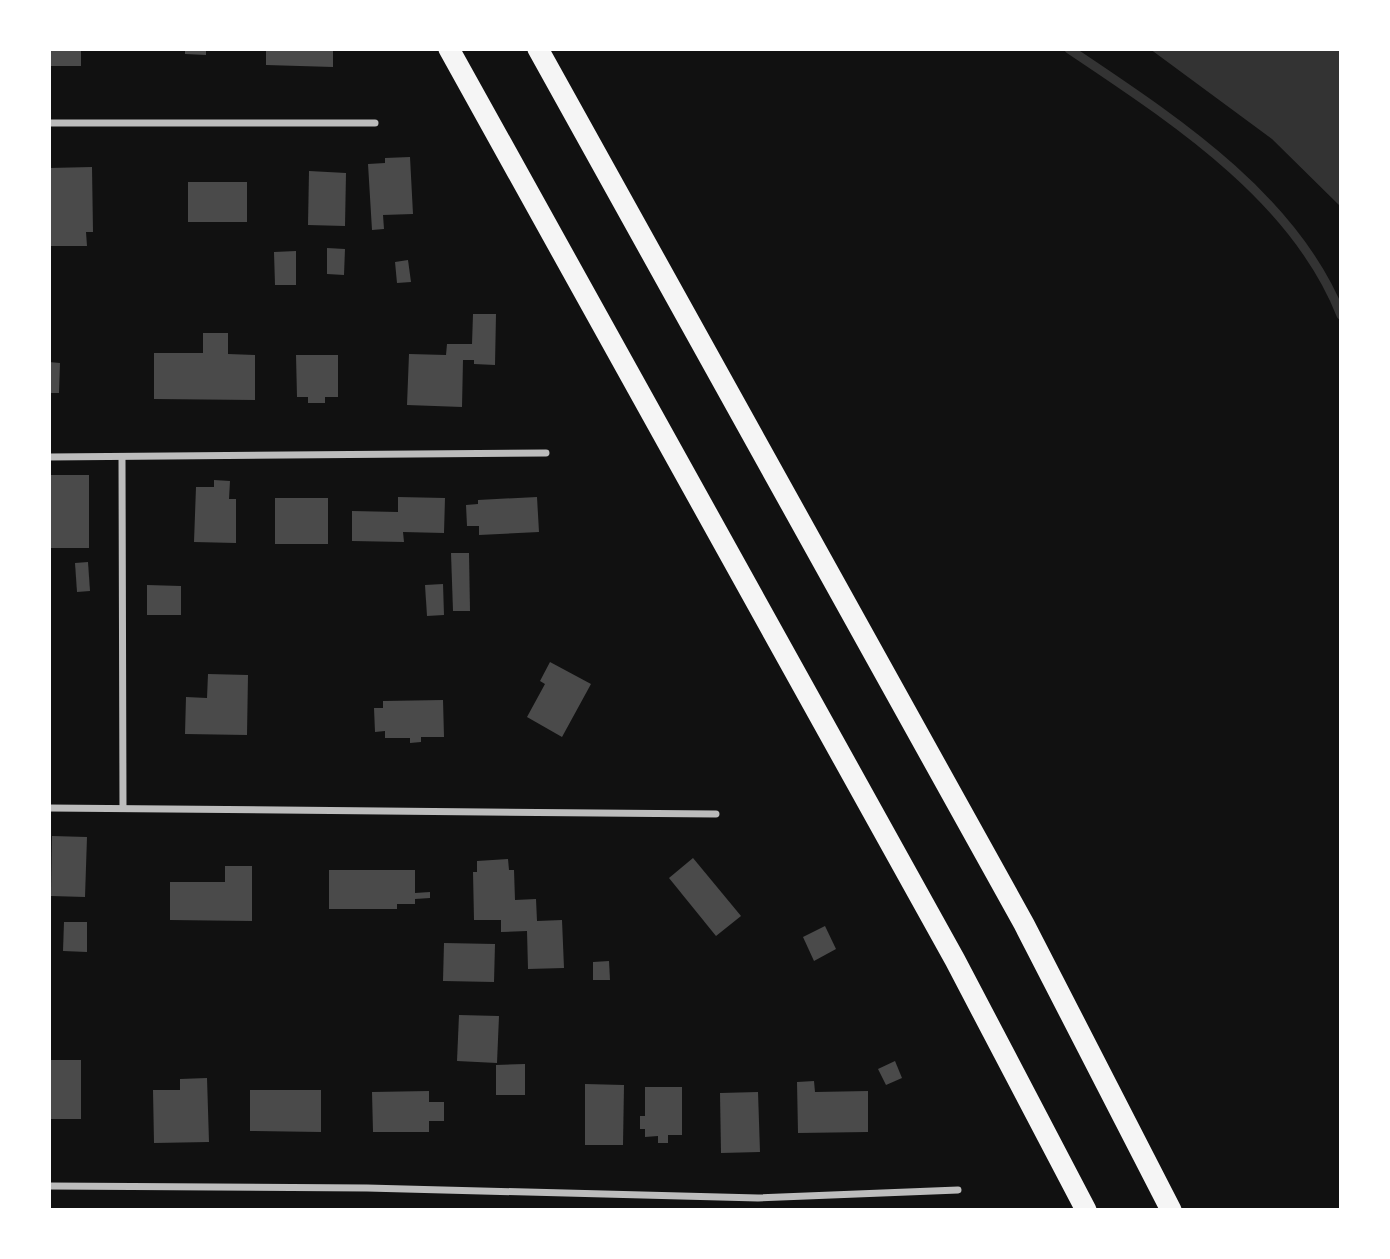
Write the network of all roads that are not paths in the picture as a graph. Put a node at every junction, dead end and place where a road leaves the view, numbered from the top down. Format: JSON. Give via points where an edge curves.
{"nodes":[{"id":1,"x":449,"y":49,"type":"edge"},
{"id":2,"x":538,"y":49,"type":"edge"},
{"id":3,"x":49,"y":123,"type":"edge"},
{"id":4,"x":375,"y":123,"type":"dead end"},
{"id":5,"x":546,"y":453,"type":"dead end"},
{"id":6,"x":49,"y":457,"type":"edge"},
{"id":7,"x":122,"y":458,"type":"junction"},
{"id":8,"x":49,"y":808,"type":"edge"},
{"id":9,"x":123,"y":808,"type":"junction"},
{"id":10,"x":716,"y":814,"type":"dead end"},
{"id":11,"x":49,"y":1186,"type":"edge"},
{"id":12,"x":958,"y":1189,"type":"dead end"},
{"id":13,"x":1086,"y":1210,"type":"edge"},
{"id":14,"x":1171,"y":1210,"type":"edge"}],
"edges":[{"from":1,"to":13,"type":"highway","via":[[968,984]]},
{"from":2,"to":14,"type":"highway","via":[[1024,924]]},
{"from":3,"to":4,"type":"street"},
{"from":5,"to":7,"type":"street"},
{"from":6,"to":7,"type":"street"},
{"from":7,"to":9,"type":"street"},
{"from":8,"to":9,"type":"street"},
{"from":9,"to":10,"type":"street"},
{"from":11,"to":12,"type":"street","via":[[380,1188],[758,1198]]}]}
